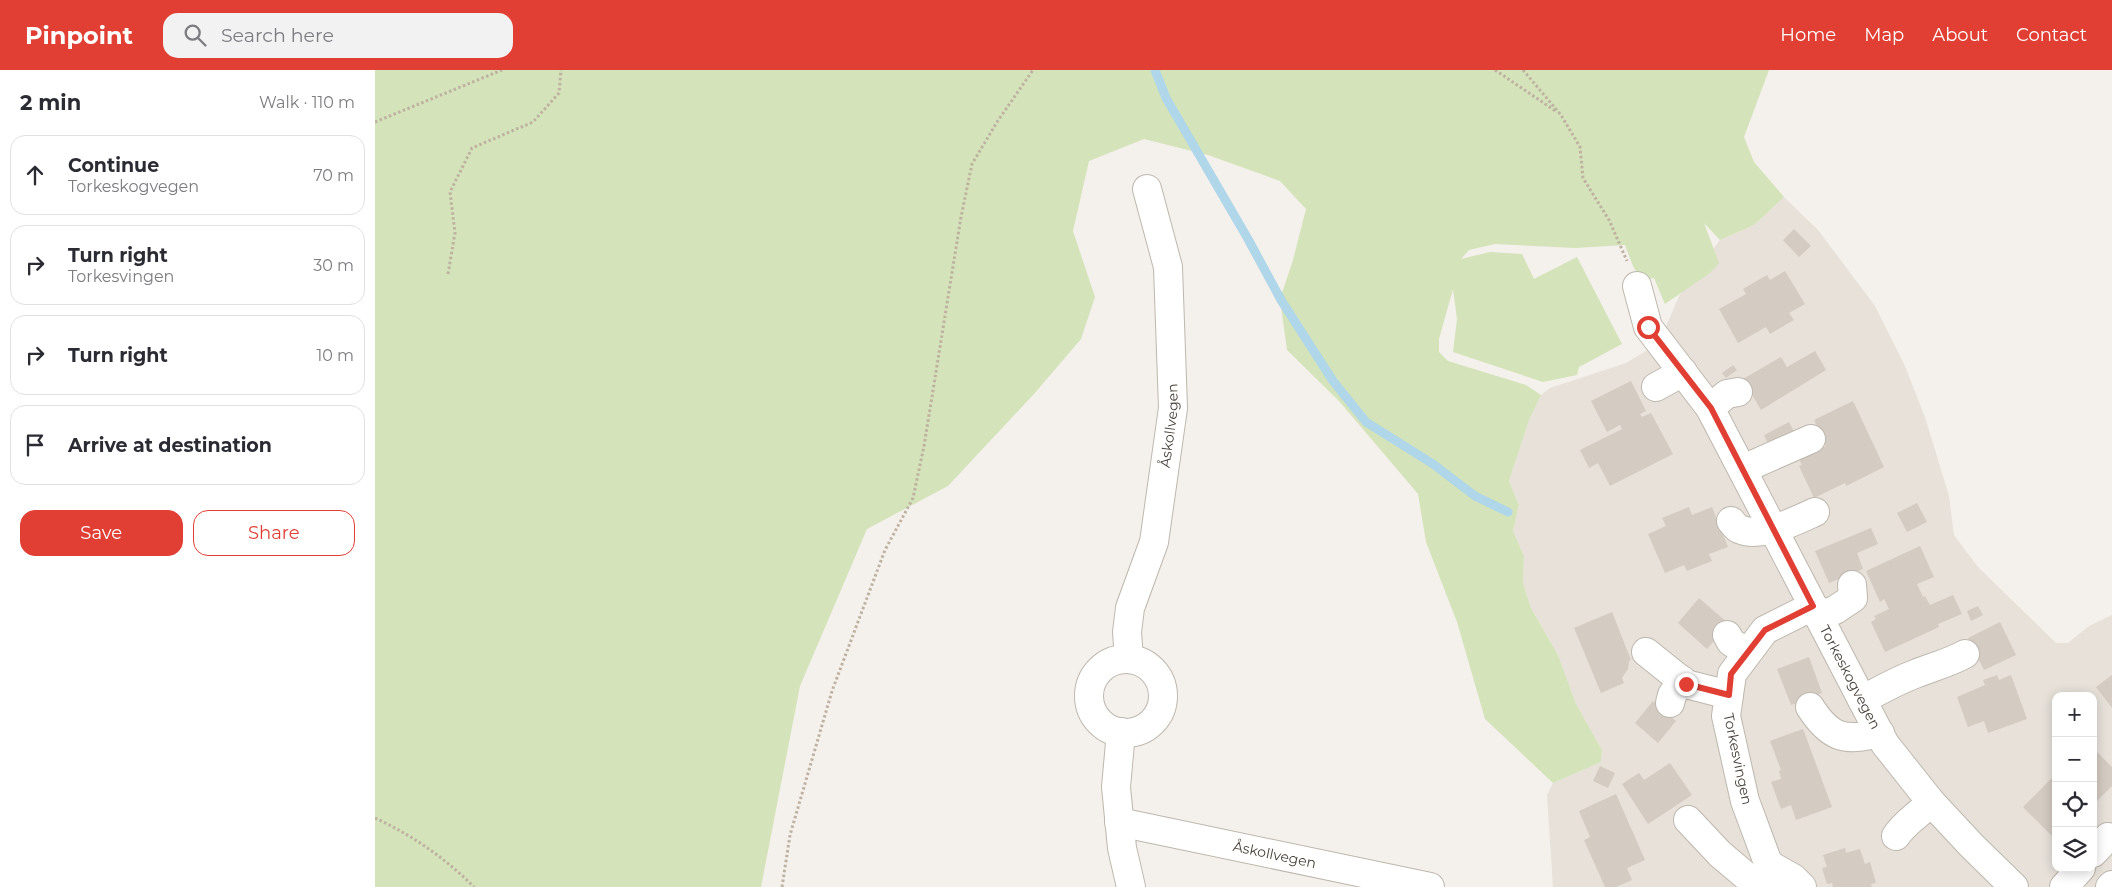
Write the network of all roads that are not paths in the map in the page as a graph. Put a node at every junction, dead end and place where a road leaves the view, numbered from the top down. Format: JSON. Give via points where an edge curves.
{"nodes":[{"id":1,"x":1147,"y":189,"type":"dead end"},
{"id":2,"x":1637,"y":286,"type":"road end"},
{"id":3,"x":1683,"y":372,"type":"junction"},
{"id":4,"x":1656,"y":387,"type":"dead end"},
{"id":5,"x":1738,"y":392,"type":"dead end"},
{"id":6,"x":1711,"y":408,"type":"junction"},
{"id":7,"x":1811,"y":439,"type":"dead end"},
{"id":8,"x":1743,"y":469,"type":"junction"},
{"id":9,"x":1815,"y":512,"type":"dead end"},
{"id":10,"x":1731,"y":521,"type":"dead end"},
{"id":11,"x":1774,"y":530,"type":"junction"},
{"id":12,"x":1852,"y":585,"type":"dead end"},
{"id":13,"x":1815,"y":611,"type":"junction"},
{"id":14,"x":1727,"y":635,"type":"dead end"},
{"id":15,"x":1646,"y":652,"type":"dead end"},
{"id":16,"x":1747,"y":653,"type":"junction"},
{"id":17,"x":1965,"y":654,"type":"dead end"},
{"id":18,"x":1129,"y":659,"type":"junction"},
{"id":19,"x":1729,"y":695,"type":"junction"},
{"id":20,"x":1862,"y":700,"type":"junction"},
{"id":21,"x":1811,"y":707,"type":"dead end"},
{"id":22,"x":1121,"y":732,"type":"junction"},
{"id":23,"x":1879,"y":733,"type":"junction"},
{"id":24,"x":1931,"y":802,"type":"junction"},
{"id":25,"x":1688,"y":820,"type":"dead end"},
{"id":26,"x":1119,"y":822,"type":"junction"},
{"id":27,"x":1896,"y":836,"type":"dead end"},
{"id":28,"x":2077,"y":872,"type":"edge"},
{"id":29,"x":1768,"y":879,"type":"edge"},
{"id":30,"x":1999,"y":882,"type":"edge"},
{"id":31,"x":1131,"y":887,"type":"edge"},
{"id":32,"x":1430,"y":887,"type":"edge"},
{"id":33,"x":1802,"y":887,"type":"edge"},
{"id":34,"x":2064,"y":887,"type":"edge"}],
"edges":[{"from":1,"to":18,"type":"street","name":"Åskollvegen","via":[[1168,267],[1173,408],[1153,542],[1130,608],[1127,632]]},
{"from":2,"to":3,"type":"street","name":"Torkeskogvegen","via":[[1648,327]]},
{"from":3,"to":4,"type":"street"},
{"from":3,"to":6,"type":"street","name":"Torkeskogvegen"},
{"from":5,"to":6,"type":"street","via":[[1727,394]]},
{"from":6,"to":8,"type":"street","name":"Torkeskogvegen"},
{"from":7,"to":8,"type":"street"},
{"from":8,"to":11,"type":"street","name":"Torkeskogvegen"},
{"from":9,"to":11,"type":"street"},
{"from":10,"to":11,"type":"street","via":[[1739,529]]},
{"from":11,"to":13,"type":"street","name":"Torkeskogvegen"},
{"from":12,"to":13,"type":"street","name":"Torkesvingen","via":[[1853,598],[1835,610]]},
{"from":13,"to":16,"type":"street","name":"Torkesvingen","via":[[1765,630]]},
{"from":13,"to":20,"type":"street","name":"Torkeskogvegen"},
{"from":14,"to":16,"type":"street","via":[[1731,642]]},
{"from":15,"to":19,"type":"street","via":[[1676,692],[1686,684]]},
{"from":16,"to":19,"type":"street","name":"Torkesvingen","via":[[1731,674]]},
{"from":17,"to":20,"type":"street"},
{"from":18,"to":22,"type":"street","via":[[1103,667],[1089,691],[1095,716],[1104,726]]},
{"from":18,"to":22,"type":"street","via":[[1154,671],[1161,683],[1162,705],[1157,716],[1141,730]]},
{"from":19,"to":29,"type":"street","name":"Torkesvingen","via":[[1726,716],[1745,801]]},
{"from":20,"to":23,"type":"street","name":"Torkeskogvegen"},
{"from":21,"to":23,"type":"street","via":[[1823,726],[1842,737]]},
{"from":22,"to":26,"type":"street","via":[[1116,787]]},
{"from":23,"to":24,"type":"street","name":"Torkeskogvegen"},
{"from":24,"to":27,"type":"street","via":[[1903,825]]},
{"from":24,"to":30,"type":"street","name":"Torkeskogvegen"},
{"from":25,"to":29,"type":"street","via":[[1720,854]]},
{"from":26,"to":31,"type":"street"},
{"from":26,"to":32,"type":"street","name":"Åskollvegen"},
{"from":28,"to":34,"type":"street"},
{"from":29,"to":33,"type":"street","via":[[1781,870]]}]}
